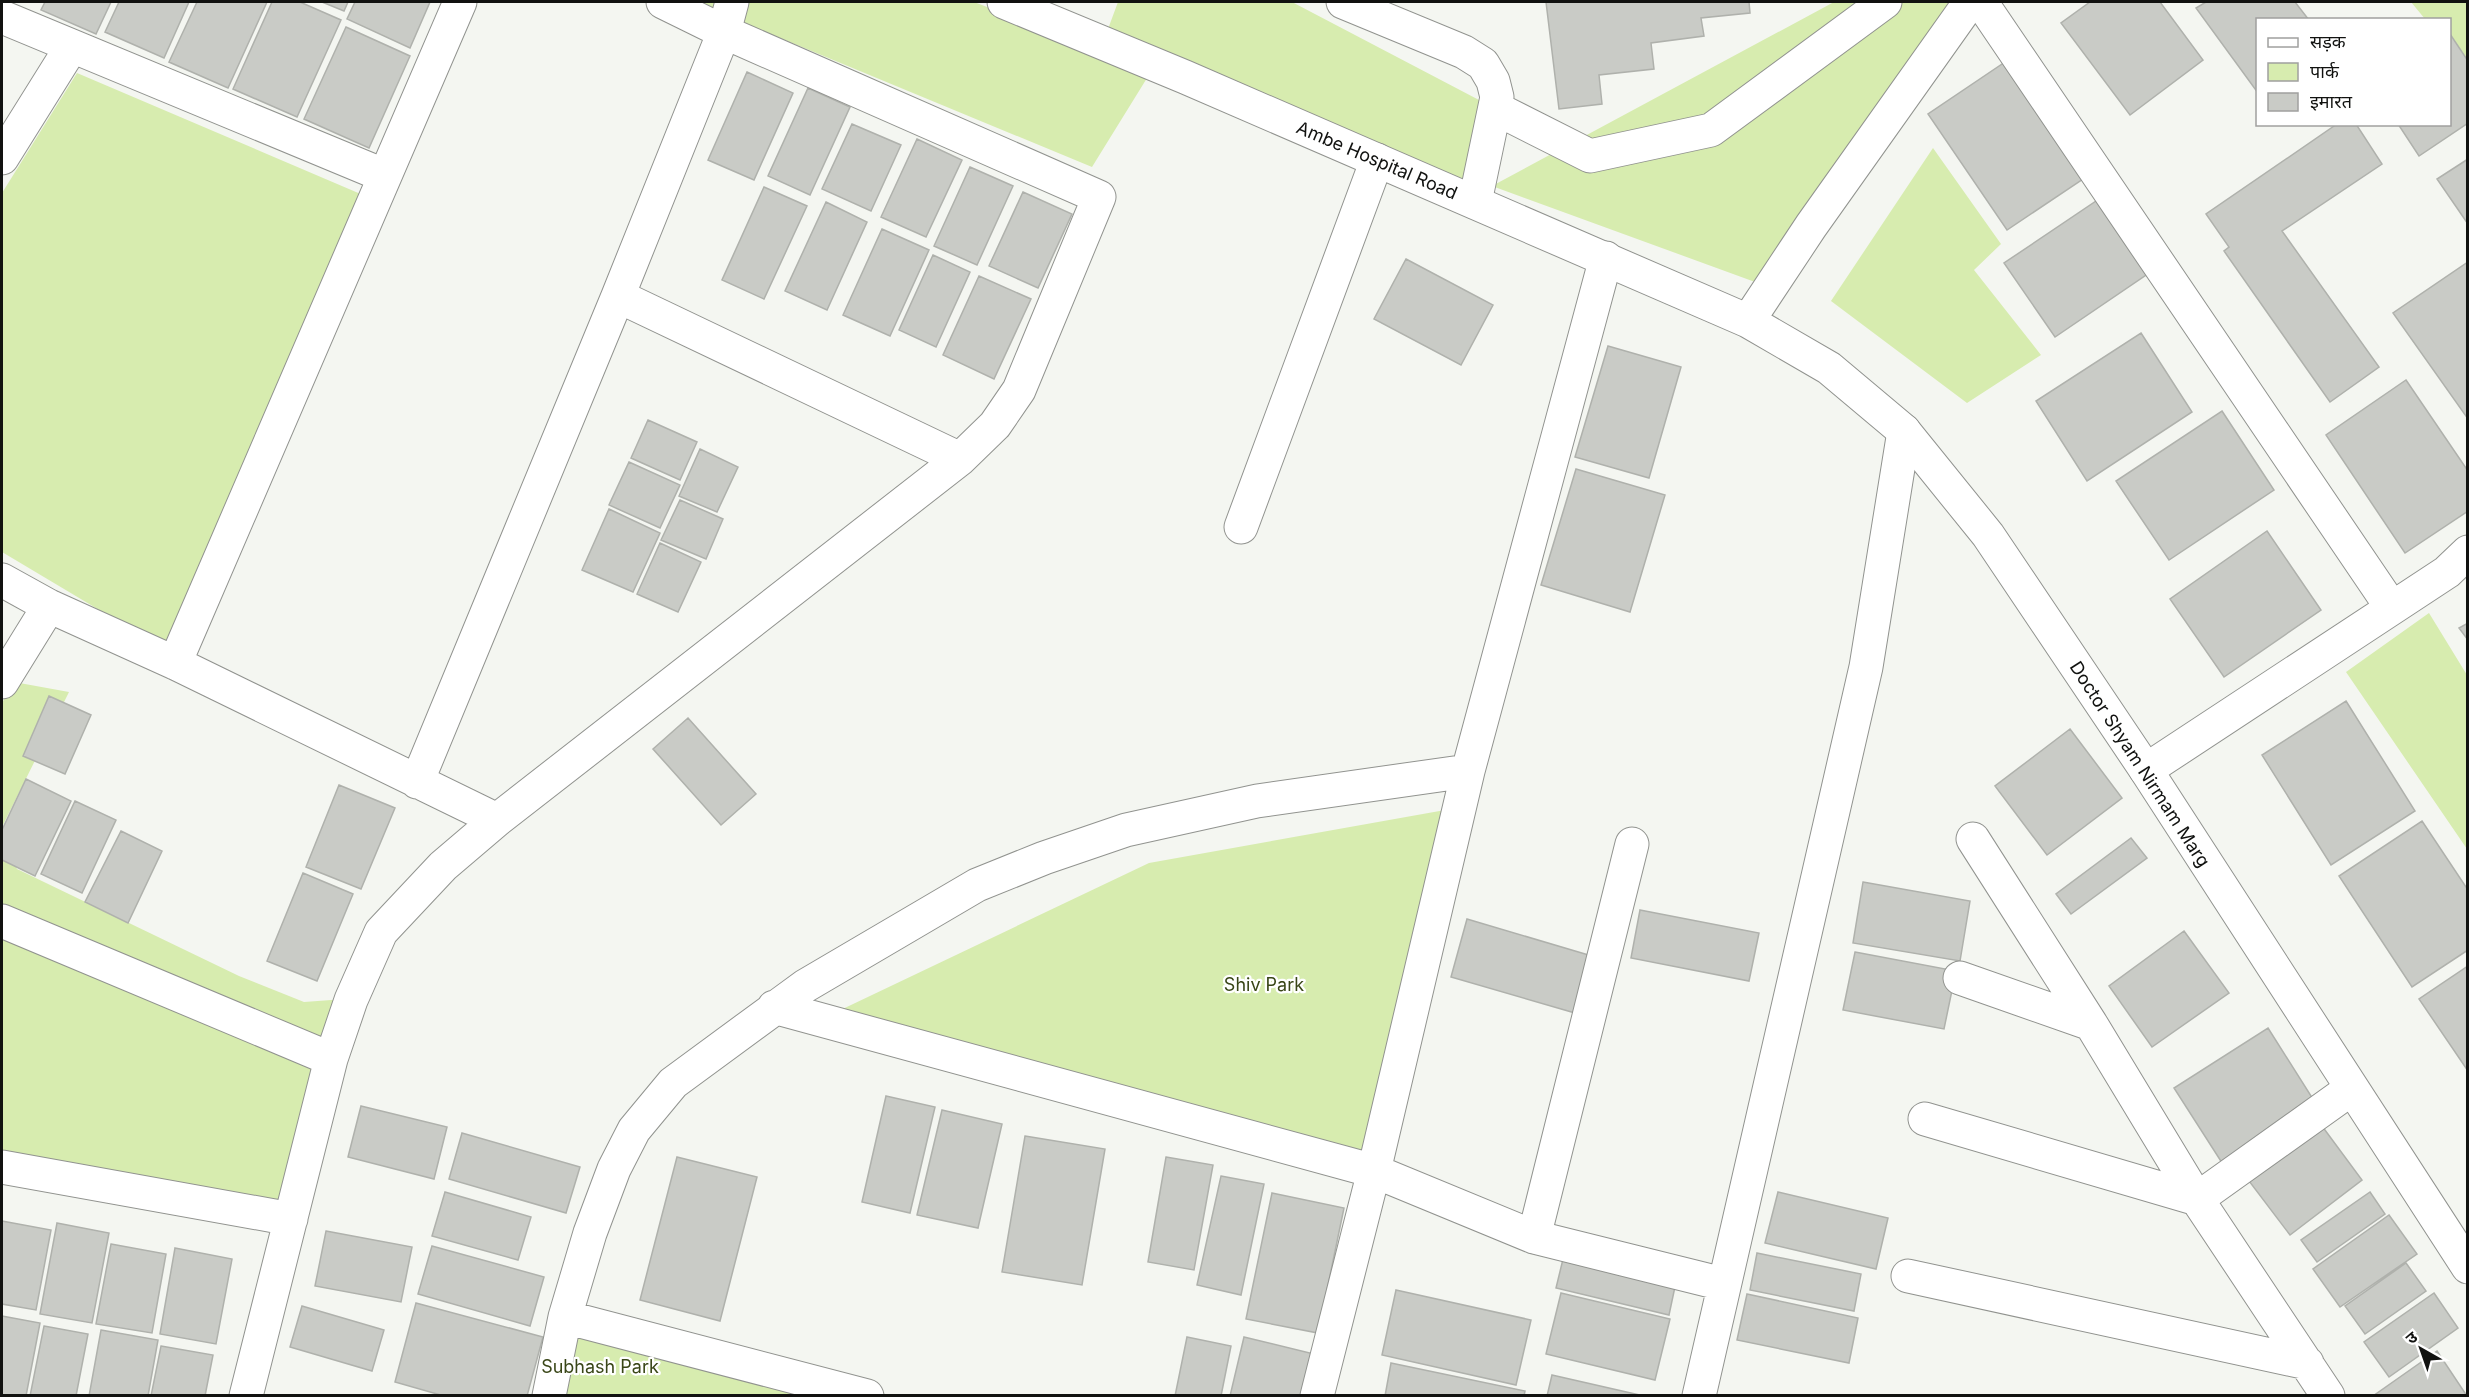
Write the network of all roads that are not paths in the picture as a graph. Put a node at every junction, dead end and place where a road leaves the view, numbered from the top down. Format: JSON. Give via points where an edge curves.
{"nodes":[{"id":1,"x":460,"y":2,"type":"edge"},
{"id":2,"x":663,"y":2,"type":"edge"},
{"id":3,"x":1004,"y":2,"type":"edge"},
{"id":4,"x":1343,"y":2,"type":"edge"},
{"id":5,"x":1885,"y":2,"type":"edge"},
{"id":6,"x":1970,"y":2,"type":"edge"},
{"id":7,"x":1981,"y":2,"type":"edge"},
{"id":8,"x":2,"y":17,"type":"edge"},
{"id":9,"x":728,"y":17,"type":"edge"},
{"id":10,"x":72,"y":46,"type":"junction"},
{"id":11,"x":1495,"y":108,"type":"junction"},
{"id":12,"x":2,"y":158,"type":"edge"},
{"id":13,"x":1377,"y":160,"type":"junction"},
{"id":14,"x":384,"y":175,"type":"junction"},
{"id":15,"x":1475,"y":202,"type":"junction"},
{"id":16,"x":1605,"y":258,"type":"junction"},
{"id":17,"x":618,"y":296,"type":"junction"},
{"id":18,"x":1748,"y":321,"type":"junction"},
{"id":19,"x":1904,"y":431,"type":"junction"},
{"id":20,"x":960,"y":459,"type":"junction"},
{"id":21,"x":1241,"y":526,"type":"dead end"},
{"id":22,"x":2468,"y":552,"type":"edge"},
{"id":23,"x":2,"y":580,"type":"edge"},
{"id":24,"x":49,"y":606,"type":"junction"},
{"id":25,"x":2392,"y":608,"type":"junction"},
{"id":26,"x":175,"y":663,"type":"junction"},
{"id":27,"x":2,"y":682,"type":"edge"},
{"id":28,"x":2145,"y":770,"type":"junction"},
{"id":29,"x":1468,"y":771,"type":"junction"},
{"id":30,"x":417,"y":782,"type":"junction"},
{"id":31,"x":497,"y":820,"type":"junction"},
{"id":32,"x":1973,"y":839,"type":"dead end"},
{"id":33,"x":1632,"y":844,"type":"dead end"},
{"id":34,"x":2,"y":921,"type":"edge"},
{"id":35,"x":1960,"y":978,"type":"dead end"},
{"id":36,"x":774,"y":1007,"type":"junction"},
{"id":37,"x":2091,"y":1024,"type":"junction"},
{"id":38,"x":332,"y":1059,"type":"junction"},
{"id":39,"x":2351,"y":1089,"type":"junction"},
{"id":40,"x":1925,"y":1119,"type":"dead end"},
{"id":41,"x":2,"y":1167,"type":"edge"},
{"id":42,"x":1374,"y":1171,"type":"junction"},
{"id":43,"x":2196,"y":1199,"type":"junction"},
{"id":44,"x":291,"y":1219,"type":"junction"},
{"id":45,"x":1534,"y":1237,"type":"junction"},
{"id":46,"x":2468,"y":1267,"type":"edge"},
{"id":47,"x":1908,"y":1276,"type":"dead end"},
{"id":48,"x":1723,"y":1284,"type":"junction"},
{"id":49,"x":565,"y":1317,"type":"junction"},
{"id":50,"x":2307,"y":1363,"type":"junction"},
{"id":51,"x":246,"y":1395,"type":"edge"},
{"id":52,"x":549,"y":1395,"type":"edge"},
{"id":53,"x":867,"y":1395,"type":"edge"},
{"id":54,"x":1317,"y":1395,"type":"edge"},
{"id":55,"x":1699,"y":1395,"type":"edge"},
{"id":56,"x":2328,"y":1395,"type":"edge"}],
"edges":[{"from":1,"to":14,"type":"street"},
{"from":2,"to":9,"type":"street"},
{"from":3,"to":13,"type":"street","name":"Ambe Hospital Road"},
{"from":4,"to":11,"type":"street","via":[[1464,52],[1483,64],[1493,81]]},
{"from":5,"to":11,"type":"street","via":[[1711,130],[1590,156]]},
{"from":6,"to":18,"type":"street"},
{"from":7,"to":25,"type":"street"},
{"from":8,"to":10,"type":"street"},
{"from":9,"to":17,"type":"street"},
{"from":9,"to":20,"type":"street","via":[[1099,197],[1019,390],[995,425]]},
{"from":10,"to":12,"type":"street"},
{"from":10,"to":14,"type":"street"},
{"from":11,"to":15,"type":"street"},
{"from":13,"to":15,"type":"street","name":"Ambe Hospital Road"},
{"from":13,"to":21,"type":"street"},
{"from":14,"to":26,"type":"street"},
{"from":15,"to":16,"type":"street","name":"Ambe Hospital Road"},
{"from":16,"to":18,"type":"street","name":"Ambe Hospital Road"},
{"from":16,"to":29,"type":"street"},
{"from":17,"to":20,"type":"street"},
{"from":17,"to":30,"type":"street"},
{"from":18,"to":19,"type":"street","name":"Doctor Shyam Nirmam Marg","via":[[1829,368]]},
{"from":19,"to":28,"type":"street","name":"Doctor Shyam Nirmam Marg","via":[[1988,536]]},
{"from":19,"to":48,"type":"street","via":[[1866,667]]},
{"from":20,"to":31,"type":"street"},
{"from":22,"to":25,"type":"street","via":[[2447,572]]},
{"from":23,"to":24,"type":"street"},
{"from":24,"to":26,"type":"street"},
{"from":24,"to":27,"type":"street"},
{"from":25,"to":28,"type":"street"},
{"from":26,"to":30,"type":"street"},
{"from":28,"to":39,"type":"street","name":"Doctor Shyam Nirmam Marg"},
{"from":29,"to":36,"type":"street","via":[[1257,801],[1116,833],[977,885]]},
{"from":29,"to":42,"type":"street"},
{"from":30,"to":31,"type":"street"},
{"from":31,"to":38,"type":"street","via":[[443,866],[381,932],[351,1000]]},
{"from":32,"to":37,"type":"street"},
{"from":33,"to":45,"type":"street"},
{"from":34,"to":38,"type":"street"},
{"from":35,"to":37,"type":"street"},
{"from":36,"to":42,"type":"street"},
{"from":36,"to":49,"type":"street","via":[[673,1083],[634,1130],[614,1169],[590,1233]]},
{"from":37,"to":43,"type":"street"},
{"from":38,"to":44,"type":"street"},
{"from":39,"to":43,"type":"street"},
{"from":39,"to":46,"type":"street","name":"Doctor Shyam Nirmam Marg"},
{"from":40,"to":43,"type":"street"},
{"from":41,"to":44,"type":"street"},
{"from":42,"to":45,"type":"street"},
{"from":42,"to":54,"type":"street"},
{"from":43,"to":50,"type":"street"},
{"from":44,"to":51,"type":"street"},
{"from":45,"to":48,"type":"street"},
{"from":47,"to":50,"type":"street"},
{"from":48,"to":55,"type":"street"},
{"from":49,"to":52,"type":"street"},
{"from":49,"to":53,"type":"street"},
{"from":50,"to":56,"type":"street"}]}
